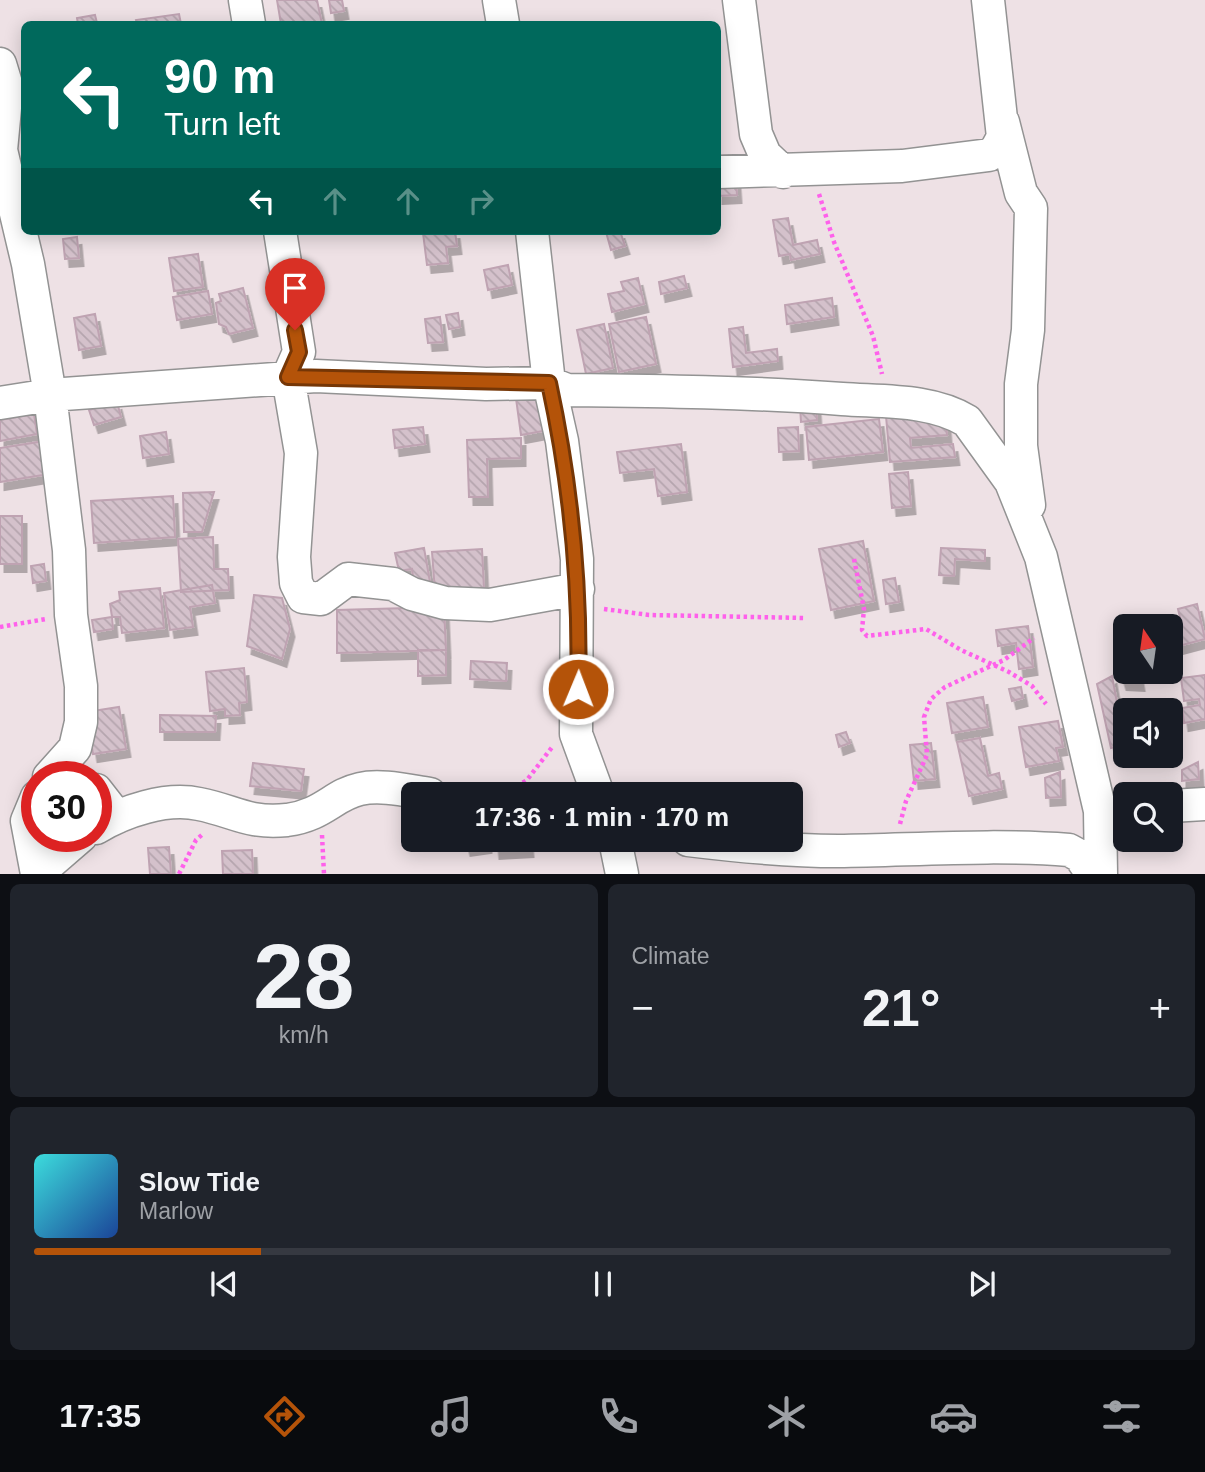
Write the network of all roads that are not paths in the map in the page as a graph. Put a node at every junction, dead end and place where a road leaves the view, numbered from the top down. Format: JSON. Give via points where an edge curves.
{"nodes":[{"id":1,"x":245,"y":0,"type":"edge"},
{"id":2,"x":499,"y":0,"type":"edge"},
{"id":3,"x":739,"y":0,"type":"edge"},
{"id":4,"x":988,"y":0,"type":"edge"},
{"id":5,"x":248,"y":21,"type":"edge"},
{"id":6,"x":502,"y":21,"type":"edge"},
{"id":7,"x":0,"y":64,"type":"edge"},
{"id":8,"x":1003,"y":121,"type":"junction"},
{"id":9,"x":13,"y":151,"type":"edge"},
{"id":10,"x":721,"y":172,"type":"edge"},
{"id":11,"x":788,"y":172,"type":"junction"},
{"id":12,"x":21,"y":211,"type":"edge"},
{"id":13,"x":24,"y":235,"type":"edge"},
{"id":14,"x":281,"y":235,"type":"edge"},
{"id":15,"x":533,"y":235,"type":"edge"},
{"id":16,"x":288,"y":377,"type":"junction"},
{"id":17,"x":549,"y":383,"type":"junction"},
{"id":18,"x":50,"y":395,"type":"junction"},
{"id":19,"x":0,"y":403,"type":"edge"},
{"id":20,"x":1034,"y":540,"type":"junction"},
{"id":21,"x":578,"y":589,"type":"junction"},
{"id":22,"x":75,"y":748,"type":"junction"},
{"id":23,"x":63,"y":761,"type":"edge"},
{"id":24,"x":81,"y":761,"type":"edge"},
{"id":25,"x":594,"y":782,"type":"edge"},
{"id":26,"x":401,"y":792,"type":"edge"},
{"id":27,"x":1205,"y":804,"type":"edge"},
{"id":28,"x":1183,"y":805,"type":"edge"},
{"id":29,"x":1112,"y":810,"type":"edge"},
{"id":30,"x":112,"y":821,"type":"edge"},
{"id":31,"x":803,"y":848,"type":"edge"},
{"id":32,"x":33,"y":852,"type":"edge"},
{"id":33,"x":62,"y":852,"type":"edge"},
{"id":34,"x":618,"y":852,"type":"edge"},
{"id":35,"x":37,"y":873,"type":"edge"},
{"id":36,"x":622,"y":873,"type":"edge"},
{"id":37,"x":1092,"y":873,"type":"edge"},
{"id":38,"x":1101,"y":873,"type":"edge"}],
"edges":[{"from":1,"to":5,"type":"street"},
{"from":2,"to":6,"type":"street"},
{"from":3,"to":11,"type":"street","via":[[757,134],[765,155]]},
{"from":4,"to":8,"type":"street"},
{"from":7,"to":9,"type":"street","via":[[7,87]]},
{"from":8,"to":11,"type":"street","via":[[1003,137],[996,150],[978,158]]},
{"from":8,"to":20,"type":"street","via":[[1021,193],[1031,208],[1021,446]]},
{"from":9,"to":12,"type":"street"},
{"from":10,"to":11,"type":"street"},
{"from":13,"to":18,"type":"street"},
{"from":14,"to":16,"type":"street","via":[[299,352]]},
{"from":15,"to":17,"type":"street"},
{"from":16,"to":17,"type":"street"},
{"from":16,"to":18,"type":"street"},
{"from":16,"to":21,"type":"street","via":[[301,453],[295,557],[296,583],[303,597],[321,599],[348,579],[393,584],[445,603],[491,604]]},
{"from":17,"to":20,"type":"street","via":[[568,390],[734,391],[940,409],[967,421],[1011,482]]},
{"from":17,"to":21,"type":"street","via":[[562,441]]},
{"from":18,"to":19,"type":"street"},
{"from":18,"to":22,"type":"street","via":[[81,686]]},
{"from":20,"to":29,"type":"street"},
{"from":21,"to":25,"type":"street","via":[[576,734]]},
{"from":22,"to":23,"type":"street"},
{"from":22,"to":24,"type":"street"},
{"from":26,"to":30,"type":"street","via":[[359,789],[311,816],[284,820],[245,820],[197,803],[177,803]]},
{"from":27,"to":28,"type":"street"},
{"from":29,"to":38,"type":"street"},
{"from":31,"to":37,"type":"street","via":[[1069,850],[1080,856]]},
{"from":32,"to":35,"type":"street"},
{"from":33,"to":35,"type":"street"},
{"from":34,"to":36,"type":"street"}]}
